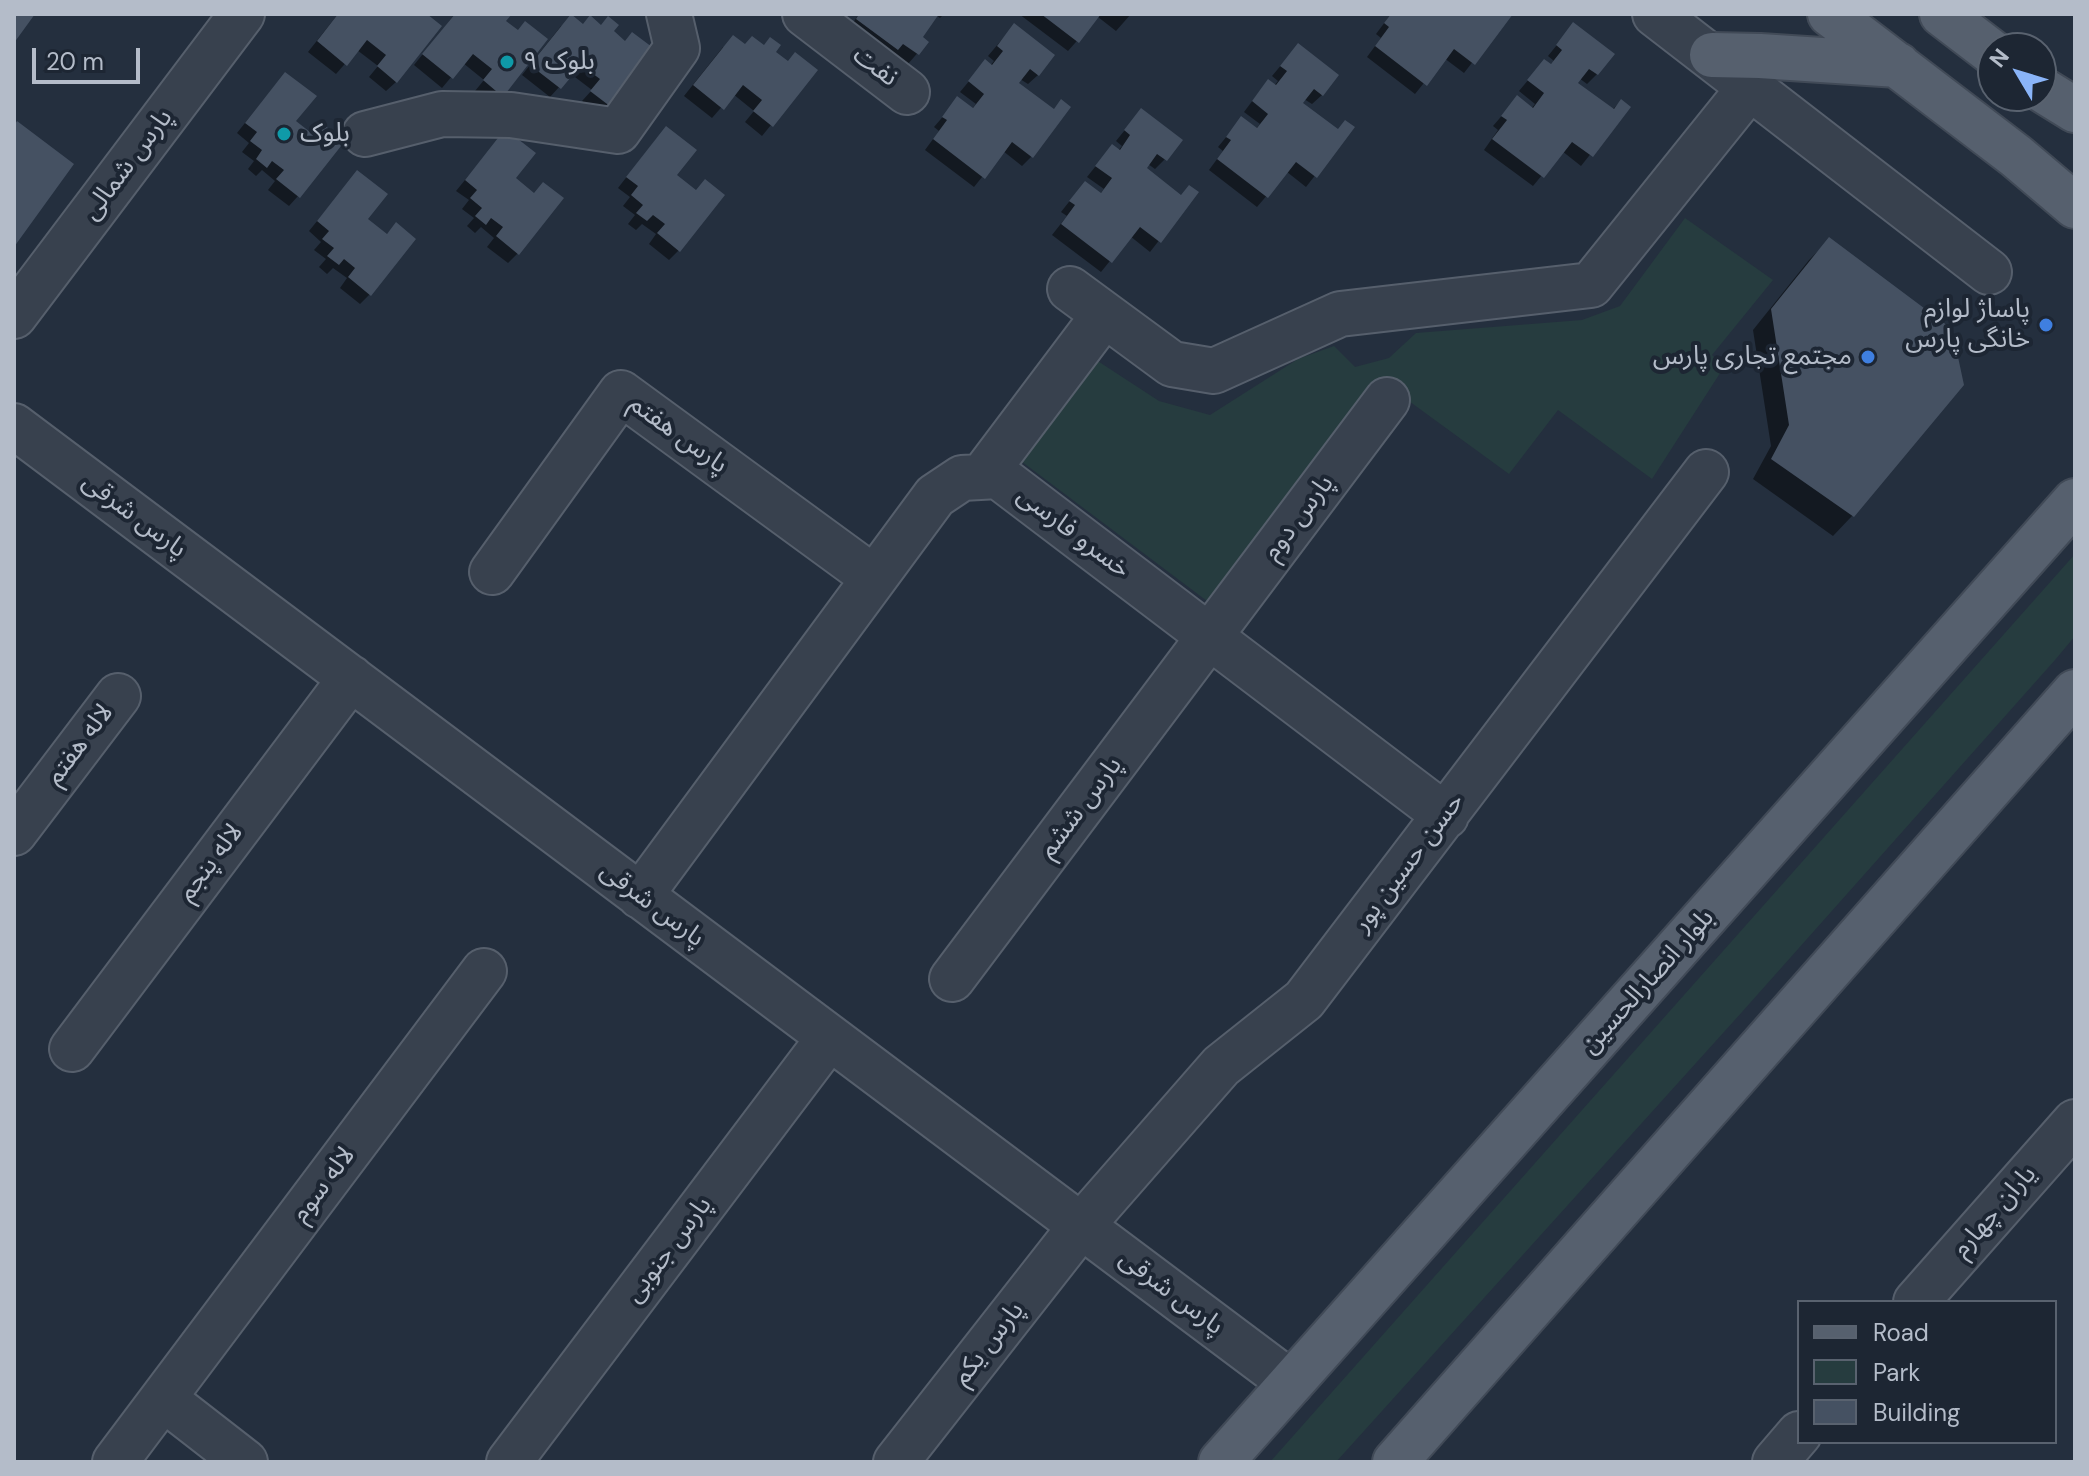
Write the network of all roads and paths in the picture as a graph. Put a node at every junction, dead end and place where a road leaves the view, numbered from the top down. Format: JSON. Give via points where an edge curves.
{"nodes":[{"id":1,"x":242,"y":14,"type":"edge"},
{"id":2,"x":669,"y":14,"type":"edge"},
{"id":3,"x":1655,"y":14,"type":"edge"},
{"id":4,"x":1830,"y":14,"type":"edge"},
{"id":5,"x":1942,"y":14,"type":"edge"},
{"id":6,"x":814,"y":17,"type":"edge"},
{"id":7,"x":1977,"y":34,"type":"edge"},
{"id":8,"x":1712,"y":55,"type":"junction"},
{"id":9,"x":1898,"y":65,"type":"junction"},
{"id":10,"x":1751,"y":86,"type":"junction"},
{"id":11,"x":907,"y":92,"type":"dead end"},
{"id":12,"x":2057,"y":99,"type":"edge"},
{"id":13,"x":2075,"y":110,"type":"edge"},
{"id":14,"x":365,"y":134,"type":"dead end"},
{"id":15,"x":2075,"y":206,"type":"edge"},
{"id":16,"x":1989,"y":272,"type":"dead end"},
{"id":17,"x":1070,"y":289,"type":"dead end"},
{"id":18,"x":1104,"y":315,"type":"junction"},
{"id":19,"x":14,"y":316,"type":"edge"},
{"id":20,"x":1387,"y":400,"type":"dead end"},
{"id":21,"x":14,"y":426,"type":"edge"},
{"id":22,"x":1706,"y":472,"type":"dead end"},
{"id":23,"x":982,"y":477,"type":"junction"},
{"id":24,"x":2075,"y":501,"type":"edge"},
{"id":25,"x":492,"y":572,"type":"dead end"},
{"id":26,"x":874,"y":578,"type":"junction"},
{"id":27,"x":1210,"y":636,"type":"junction"},
{"id":28,"x":351,"y":678,"type":"junction"},
{"id":29,"x":2075,"y":692,"type":"edge"},
{"id":30,"x":118,"y":696,"type":"dead end"},
{"id":31,"x":1446,"y":816,"type":"junction"},
{"id":32,"x":14,"y":833,"type":"edge"},
{"id":33,"x":640,"y":896,"type":"junction"},
{"id":34,"x":484,"y":971,"type":"dead end"},
{"id":35,"x":952,"y":979,"type":"dead end"},
{"id":36,"x":829,"y":1038,"type":"junction"},
{"id":37,"x":72,"y":1049,"type":"dead end"},
{"id":38,"x":2075,"y":1122,"type":"edge"},
{"id":39,"x":1081,"y":1226,"type":"junction"},
{"id":40,"x":1918,"y":1300,"type":"edge"},
{"id":41,"x":1291,"y":1383,"type":"junction"},
{"id":42,"x":164,"y":1399,"type":"junction"},
{"id":43,"x":1797,"y":1436,"type":"edge"},
{"id":44,"x":115,"y":1462,"type":"edge"},
{"id":45,"x":245,"y":1462,"type":"edge"},
{"id":46,"x":509,"y":1462,"type":"edge"},
{"id":47,"x":896,"y":1462,"type":"edge"},
{"id":48,"x":1221,"y":1462,"type":"edge"},
{"id":49,"x":1395,"y":1462,"type":"edge"},
{"id":50,"x":1775,"y":1462,"type":"edge"}],
"edges":[{"from":1,"to":19,"type":"street","name":"پارس شمالی"},
{"from":2,"to":14,"type":"street","via":[[677,48],[618,131],[511,115],[442,114]]},
{"from":3,"to":8,"type":"street"},
{"from":4,"to":9,"type":"main road"},
{"from":5,"to":7,"type":"main road"},
{"from":6,"to":11,"type":"street","name":"نفت"},
{"from":8,"to":9,"type":"main road"},
{"from":8,"to":10,"type":"street"},
{"from":9,"to":15,"type":"main road"},
{"from":10,"to":16,"type":"street"},
{"from":10,"to":18,"type":"street","via":[[1591,285],[1340,314],[1214,371],[1172,364]]},
{"from":12,"to":13,"type":"main road"},
{"from":17,"to":18,"type":"street"},
{"from":18,"to":23,"type":"street"},
{"from":20,"to":27,"type":"street","name":"پارس دوم"},
{"from":21,"to":28,"type":"street","name":"پارس شرقی"},
{"from":22,"to":31,"type":"street","name":"حسن حسین پور"},
{"from":23,"to":26,"type":"street","via":[[962,478],[935,496]]},
{"from":23,"to":27,"type":"street","name":"خسرو فارسی","via":[[998,476]]},
{"from":24,"to":41,"type":"main road","name":"بلوار انصارالحسین"},
{"from":25,"to":26,"type":"street","name":"پارس هفتم","via":[[621,393]]},
{"from":26,"to":33,"type":"street"},
{"from":27,"to":31,"type":"street","name":"خسرو فارسی"},
{"from":27,"to":35,"type":"street","name":"پارس ششم"},
{"from":28,"to":33,"type":"street","name":"پارس شرقی"},
{"from":28,"to":37,"type":"street","name":"لاله پنجم"},
{"from":29,"to":49,"type":"main road"},
{"from":30,"to":32,"type":"street","name":"لاله هفتم"},
{"from":31,"to":39,"type":"street","name":"حسن حسین پور","via":[[1304,1000],[1221,1066]]},
{"from":33,"to":36,"type":"street","name":"پارس شرقی"},
{"from":34,"to":42,"type":"street","name":"لاله سوم"},
{"from":36,"to":39,"type":"street","name":"پارس شرقی"},
{"from":36,"to":46,"type":"street","name":"پارس جنوبی"},
{"from":38,"to":40,"type":"street","name":"یاران چهارم"},
{"from":39,"to":41,"type":"street","name":"پارس شرقی"},
{"from":39,"to":47,"type":"street","name":"پارس یکم"},
{"from":41,"to":48,"type":"main road","name":"بلوار انصارالحسین"},
{"from":42,"to":44,"type":"street","name":"لاله سوم"},
{"from":42,"to":45,"type":"street"},
{"from":43,"to":50,"type":"street"}]}
